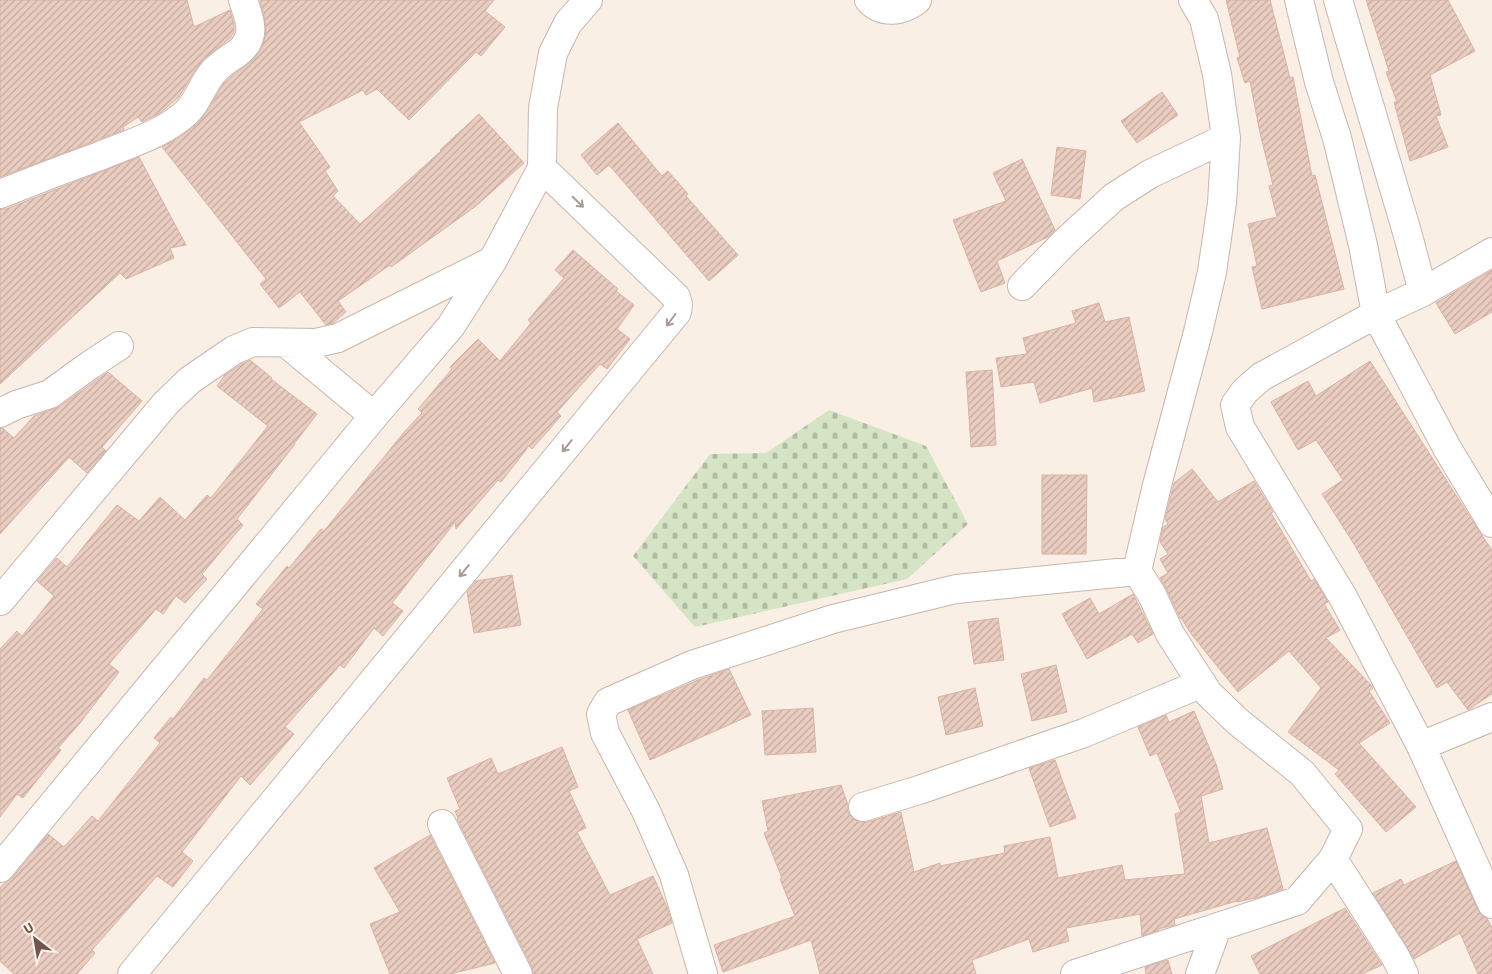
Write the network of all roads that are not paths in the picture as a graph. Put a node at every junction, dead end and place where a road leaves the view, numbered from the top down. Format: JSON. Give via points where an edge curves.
{"nodes":[{"id":1,"x":242,"y":0,"type":"edge"},
{"id":2,"x":588,"y":0,"type":"edge"},
{"id":3,"x":869,"y":0,"type":"edge"},
{"id":4,"x":917,"y":0,"type":"edge"},
{"id":5,"x":1193,"y":0,"type":"edge"},
{"id":6,"x":1299,"y":0,"type":"edge"},
{"id":7,"x":1338,"y":0,"type":"edge"},
{"id":8,"x":1226,"y":138,"type":"junction"},
{"id":9,"x":542,"y":168,"type":"junction"},
{"id":10,"x":0,"y":194,"type":"edge"},
{"id":11,"x":1492,"y":252,"type":"edge"},
{"id":12,"x":493,"y":260,"type":"junction"},
{"id":13,"x":1022,"y":286,"type":"dead end"},
{"id":14,"x":1423,"y":292,"type":"junction"},
{"id":15,"x":1376,"y":314,"type":"junction"},
{"id":16,"x":286,"y":343,"type":"junction"},
{"id":17,"x":119,"y":346,"type":"dead end"},
{"id":18,"x":0,"y":413,"type":"edge"},
{"id":19,"x":374,"y":416,"type":"junction"},
{"id":20,"x":1492,"y":523,"type":"edge"},
{"id":21,"x":1137,"y":571,"type":"junction"},
{"id":22,"x":0,"y":601,"type":"edge"},
{"id":23,"x":1202,"y":683,"type":"junction"},
{"id":24,"x":1492,"y":717,"type":"edge"},
{"id":25,"x":1421,"y":746,"type":"junction"},
{"id":26,"x":863,"y":807,"type":"dead end"},
{"id":27,"x":442,"y":824,"type":"dead end"},
{"id":28,"x":1333,"y":859,"type":"junction"},
{"id":29,"x":0,"y":868,"type":"edge"},
{"id":30,"x":1490,"y":896,"type":"edge"},
{"id":31,"x":1217,"y":928,"type":"junction"},
{"id":32,"x":132,"y":974,"type":"edge"},
{"id":33,"x":518,"y":974,"type":"edge"},
{"id":34,"x":703,"y":974,"type":"edge"},
{"id":35,"x":1075,"y":974,"type":"edge"},
{"id":36,"x":1200,"y":974,"type":"edge"},
{"id":37,"x":1404,"y":974,"type":"edge"}],
"edges":[{"from":1,"to":10,"type":"street","via":[[251,26],[247,43],[213,71],[187,112],[162,129],[120,148]]},
{"from":2,"to":9,"type":"street","via":[[568,23],[553,53],[543,108]]},
{"from":3,"to":4,"type":"street","via":[[876,7],[895,11]]},
{"from":5,"to":8,"type":"street","via":[[1204,19],[1217,74]]},
{"from":6,"to":15,"type":"street","via":[[1339,147]]},
{"from":7,"to":14,"type":"street"},
{"from":8,"to":13,"type":"street","via":[[1150,174],[1114,197]]},
{"from":8,"to":21,"type":"street","via":[[1222,202],[1212,272]]},
{"from":9,"to":12,"type":"street"},
{"from":9,"to":32,"type":"street","one_way":true,"via":[[676,297],[677,312]]},
{"from":11,"to":14,"type":"street"},
{"from":12,"to":16,"type":"street","via":[[338,338],[316,343]]},
{"from":12,"to":19,"type":"street","via":[[451,326]]},
{"from":14,"to":15,"type":"street"},
{"from":15,"to":20,"type":"street","via":[[1447,448]]},
{"from":15,"to":25,"type":"street","via":[[1261,377],[1235,405],[1240,427],[1342,597]]},
{"from":16,"to":19,"type":"street"},
{"from":16,"to":22,"type":"street","via":[[253,342],[234,350],[190,380],[166,403]]},
{"from":17,"to":18,"type":"street","via":[[50,394]]},
{"from":19,"to":29,"type":"street"},
{"from":21,"to":23,"type":"street","via":[[1170,634]]},
{"from":21,"to":34,"type":"street","via":[[956,589],[833,619],[692,665],[608,702],[601,714],[605,733],[646,811],[674,875]]},
{"from":23,"to":26,"type":"street","via":[[1084,733]]},
{"from":23,"to":28,"type":"street","via":[[1237,721],[1302,773],[1348,829]]},
{"from":24,"to":25,"type":"street"},
{"from":25,"to":30,"type":"street"},
{"from":27,"to":33,"type":"street"},
{"from":28,"to":31,"type":"street","via":[[1297,902]]},
{"from":28,"to":37,"type":"street"},
{"from":31,"to":35,"type":"street"},
{"from":31,"to":36,"type":"street"}]}
